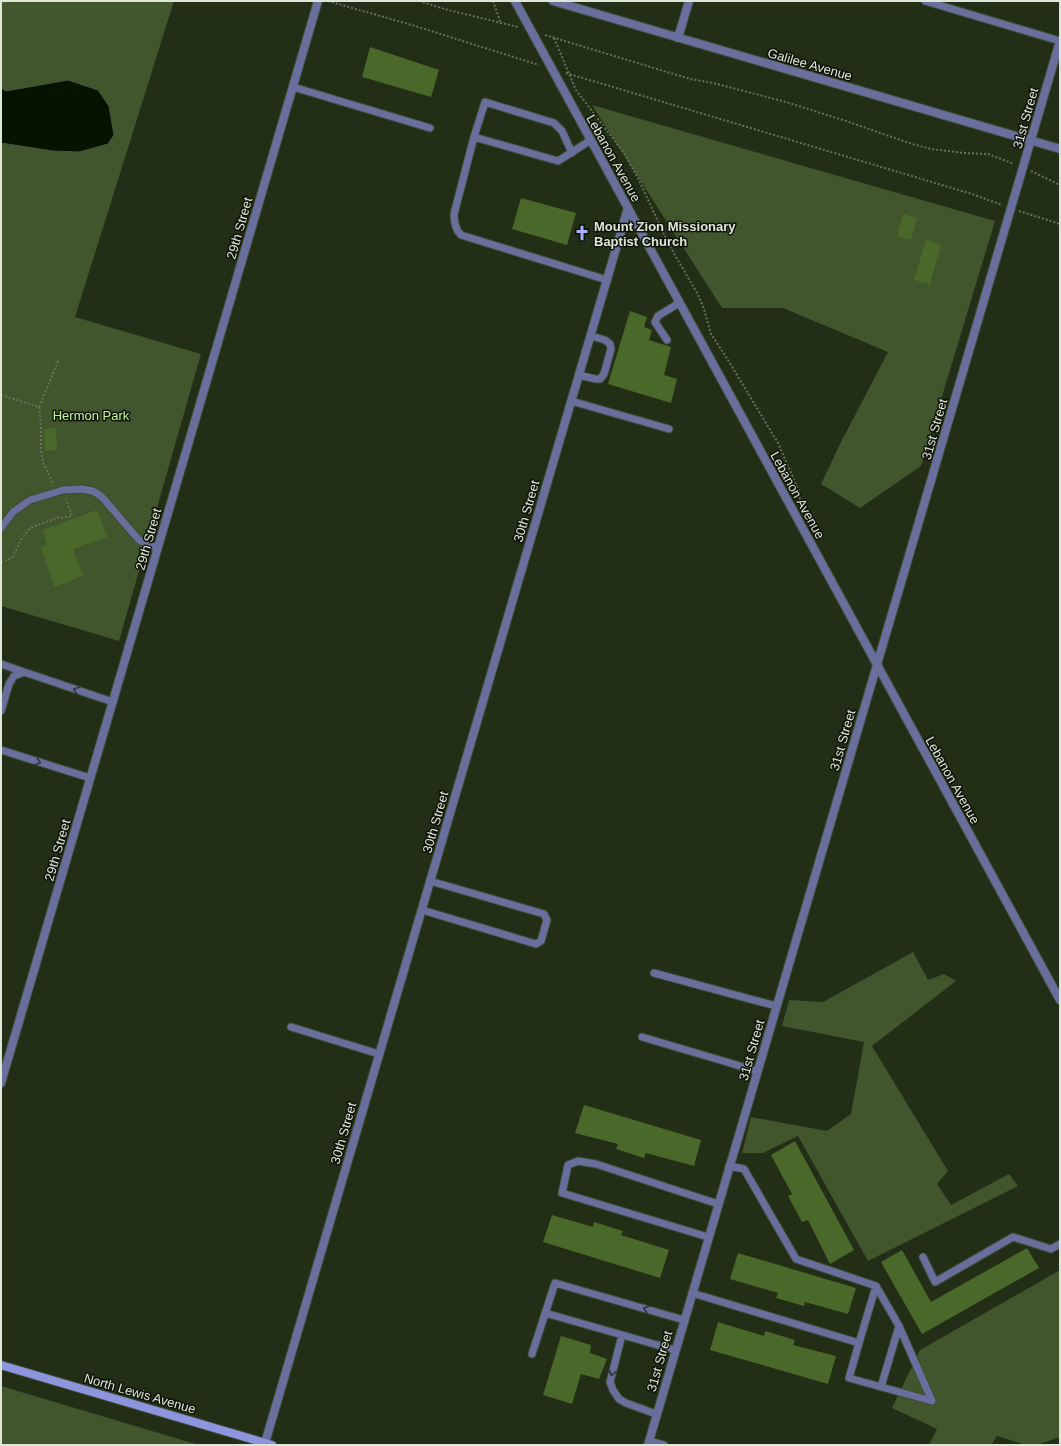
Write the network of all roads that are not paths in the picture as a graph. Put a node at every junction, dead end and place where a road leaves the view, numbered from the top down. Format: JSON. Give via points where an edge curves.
{"nodes":[{"id":1,"x":318,"y":1,"type":"edge"},
{"id":2,"x":515,"y":1,"type":"edge"},
{"id":3,"x":553,"y":1,"type":"edge"},
{"id":4,"x":689,"y":1,"type":"edge"},
{"id":5,"x":925,"y":1,"type":"edge"},
{"id":6,"x":678,"y":38,"type":"junction"},
{"id":7,"x":1060,"y":41,"type":"edge"},
{"id":8,"x":293,"y":87,"type":"junction"},
{"id":9,"x":430,"y":128,"type":"dead end"},
{"id":10,"x":474,"y":137,"type":"junction"},
{"id":11,"x":591,"y":140,"type":"junction"},
{"id":12,"x":1031,"y":141,"type":"junction"},
{"id":13,"x":1060,"y":149,"type":"edge"},
{"id":14,"x":572,"y":153,"type":"junction"},
{"id":15,"x":628,"y":208,"type":"junction"},
{"id":16,"x":607,"y":280,"type":"junction"},
{"id":17,"x":679,"y":303,"type":"junction"},
{"id":18,"x":591,"y":336,"type":"junction"},
{"id":19,"x":667,"y":340,"type":"dead end"},
{"id":20,"x":579,"y":375,"type":"junction"},
{"id":21,"x":571,"y":401,"type":"junction"},
{"id":22,"x":669,"y":429,"type":"dead end"},
{"id":23,"x":1,"y":528,"type":"edge"},
{"id":24,"x":158,"y":549,"type":"junction"},
{"id":25,"x":1,"y":664,"type":"edge"},
{"id":26,"x":876,"y":665,"type":"junction"},
{"id":27,"x":24,"y":672,"type":"junction"},
{"id":28,"x":112,"y":702,"type":"junction"},
{"id":29,"x":1,"y":711,"type":"edge"},
{"id":30,"x":1,"y":750,"type":"edge"},
{"id":31,"x":90,"y":778,"type":"junction"},
{"id":32,"x":430,"y":881,"type":"junction"},
{"id":33,"x":422,"y":910,"type":"junction"},
{"id":34,"x":654,"y":973,"type":"dead end"},
{"id":35,"x":1060,"y":1000,"type":"edge"},
{"id":36,"x":776,"y":1006,"type":"junction"},
{"id":37,"x":291,"y":1028,"type":"dead end"},
{"id":38,"x":642,"y":1037,"type":"dead end"},
{"id":39,"x":379,"y":1054,"type":"junction"},
{"id":40,"x":757,"y":1071,"type":"junction"},
{"id":41,"x":1,"y":1083,"type":"edge"},
{"id":42,"x":729,"y":1166,"type":"junction"},
{"id":43,"x":718,"y":1204,"type":"junction"},
{"id":44,"x":708,"y":1237,"type":"junction"},
{"id":45,"x":1060,"y":1244,"type":"edge"},
{"id":46,"x":923,"y":1256,"type":"dead end"},
{"id":47,"x":876,"y":1286,"type":"junction"},
{"id":48,"x":692,"y":1293,"type":"junction"},
{"id":49,"x":545,"y":1313,"type":"junction"},
{"id":50,"x":684,"y":1320,"type":"junction"},
{"id":51,"x":899,"y":1326,"type":"junction"},
{"id":52,"x":622,"y":1335,"type":"junction"},
{"id":53,"x":859,"y":1343,"type":"junction"},
{"id":54,"x":675,"y":1350,"type":"junction"},
{"id":55,"x":532,"y":1354,"type":"dead end"},
{"id":56,"x":1,"y":1365,"type":"edge"},
{"id":57,"x":881,"y":1387,"type":"junction"},
{"id":58,"x":656,"y":1414,"type":"junction"},
{"id":59,"x":648,"y":1443,"type":"edge"},
{"id":60,"x":266,"y":1444,"type":"edge"},
{"id":61,"x":664,"y":1445,"type":"edge"}],
"edges":[{"from":1,"to":8,"type":"street","name":"29th Street"},
{"from":2,"to":11,"type":"street","name":"Lebanon Avenue"},
{"from":3,"to":6,"type":"street","name":"Galilee Avenue"},
{"from":4,"to":6,"type":"street"},
{"from":5,"to":7,"type":"lane"},
{"from":6,"to":12,"type":"street","name":"Galilee Avenue"},
{"from":7,"to":12,"type":"street","name":"31st Street"},
{"from":8,"to":9,"type":"lane"},
{"from":8,"to":24,"type":"street","name":"29th Street"},
{"from":10,"to":14,"type":"lane","via":[[558,162]]},
{"from":10,"to":14,"type":"lane","via":[[485,102],[554,123],[562,131]]},
{"from":10,"to":16,"type":"lane","via":[[454,214],[454,222],[459,233]]},
{"from":11,"to":14,"type":"lane"},
{"from":11,"to":15,"type":"street","name":"Lebanon Avenue"},
{"from":12,"to":13,"type":"street","name":"Galilee Avenue"},
{"from":12,"to":26,"type":"street","name":"31st Street"},
{"from":15,"to":16,"type":"street","name":"30th Street"},
{"from":15,"to":17,"type":"street","name":"Lebanon Avenue"},
{"from":16,"to":18,"type":"street","name":"30th Street"},
{"from":17,"to":19,"type":"lane","via":[[658,316],[655,322]]},
{"from":17,"to":26,"type":"street","name":"Lebanon Avenue"},
{"from":18,"to":20,"type":"street","name":"30th Street"},
{"from":18,"to":20,"type":"lane","via":[[610,344],[604,374],[595,379]]},
{"from":20,"to":21,"type":"street","name":"30th Street"},
{"from":21,"to":22,"type":"lane"},
{"from":21,"to":32,"type":"street","name":"30th Street"},
{"from":23,"to":24,"type":"lane","via":[[13,512],[30,500],[60,491],[82,489],[93,491],[102,497],[138,540]]},
{"from":24,"to":28,"type":"street","name":"29th Street"},
{"from":25,"to":27,"type":"lane"},
{"from":26,"to":35,"type":"street","name":"Lebanon Avenue"},
{"from":26,"to":36,"type":"street","name":"31st Street"},
{"from":28,"to":27,"type":"lane","one_way":true},
{"from":27,"to":29,"type":"lane","via":[[14,676],[9,684]]},
{"from":28,"to":31,"type":"street","name":"29th Street"},
{"from":30,"to":31,"type":"lane","one_way":true},
{"from":31,"to":41,"type":"street","name":"29th Street"},
{"from":32,"to":33,"type":"street","name":"30th Street"},
{"from":32,"to":33,"type":"lane","via":[[544,914],[547,920],[541,941],[536,944]]},
{"from":33,"to":39,"type":"street","name":"30th Street"},
{"from":34,"to":36,"type":"lane"},
{"from":36,"to":40,"type":"street","name":"31st Street"},
{"from":37,"to":39,"type":"lane"},
{"from":38,"to":40,"type":"lane"},
{"from":39,"to":60,"type":"street","name":"30th Street"},
{"from":40,"to":42,"type":"street","name":"31st Street"},
{"from":42,"to":43,"type":"street","name":"31st Street"},
{"from":42,"to":47,"type":"lane","via":[[744,1169],[796,1259]]},
{"from":43,"to":44,"type":"street","name":"31st Street"},
{"from":43,"to":44,"type":"lane","via":[[596,1164],[578,1160],[568,1165],[562,1193]]},
{"from":44,"to":48,"type":"street","name":"31st Street"},
{"from":45,"to":46,"type":"lane","via":[[1051,1249],[1013,1237],[935,1282]]},
{"from":47,"to":51,"type":"lane"},
{"from":47,"to":53,"type":"lane"},
{"from":48,"to":50,"type":"street","name":"31st Street"},
{"from":48,"to":53,"type":"lane"},
{"from":50,"to":49,"type":"lane","one_way":true,"via":[[554,1283]]},
{"from":49,"to":52,"type":"lane"},
{"from":49,"to":55,"type":"lane"},
{"from":50,"to":54,"type":"street","name":"31st Street"},
{"from":51,"to":57,"type":"lane"},
{"from":51,"to":57,"type":"lane","via":[[932,1401]]},
{"from":52,"to":54,"type":"lane"},
{"from":52,"to":58,"type":"lane","one_way":true,"via":[[610,1382],[613,1390],[619,1399],[626,1403]]},
{"from":53,"to":57,"type":"lane","via":[[849,1378]]},
{"from":54,"to":58,"type":"street","name":"31st Street"},
{"from":56,"to":60,"type":"main road","name":"North Lewis Avenue"},
{"from":58,"to":59,"type":"street","name":"31st Street"},
{"from":59,"to":61,"type":"lane"}]}
